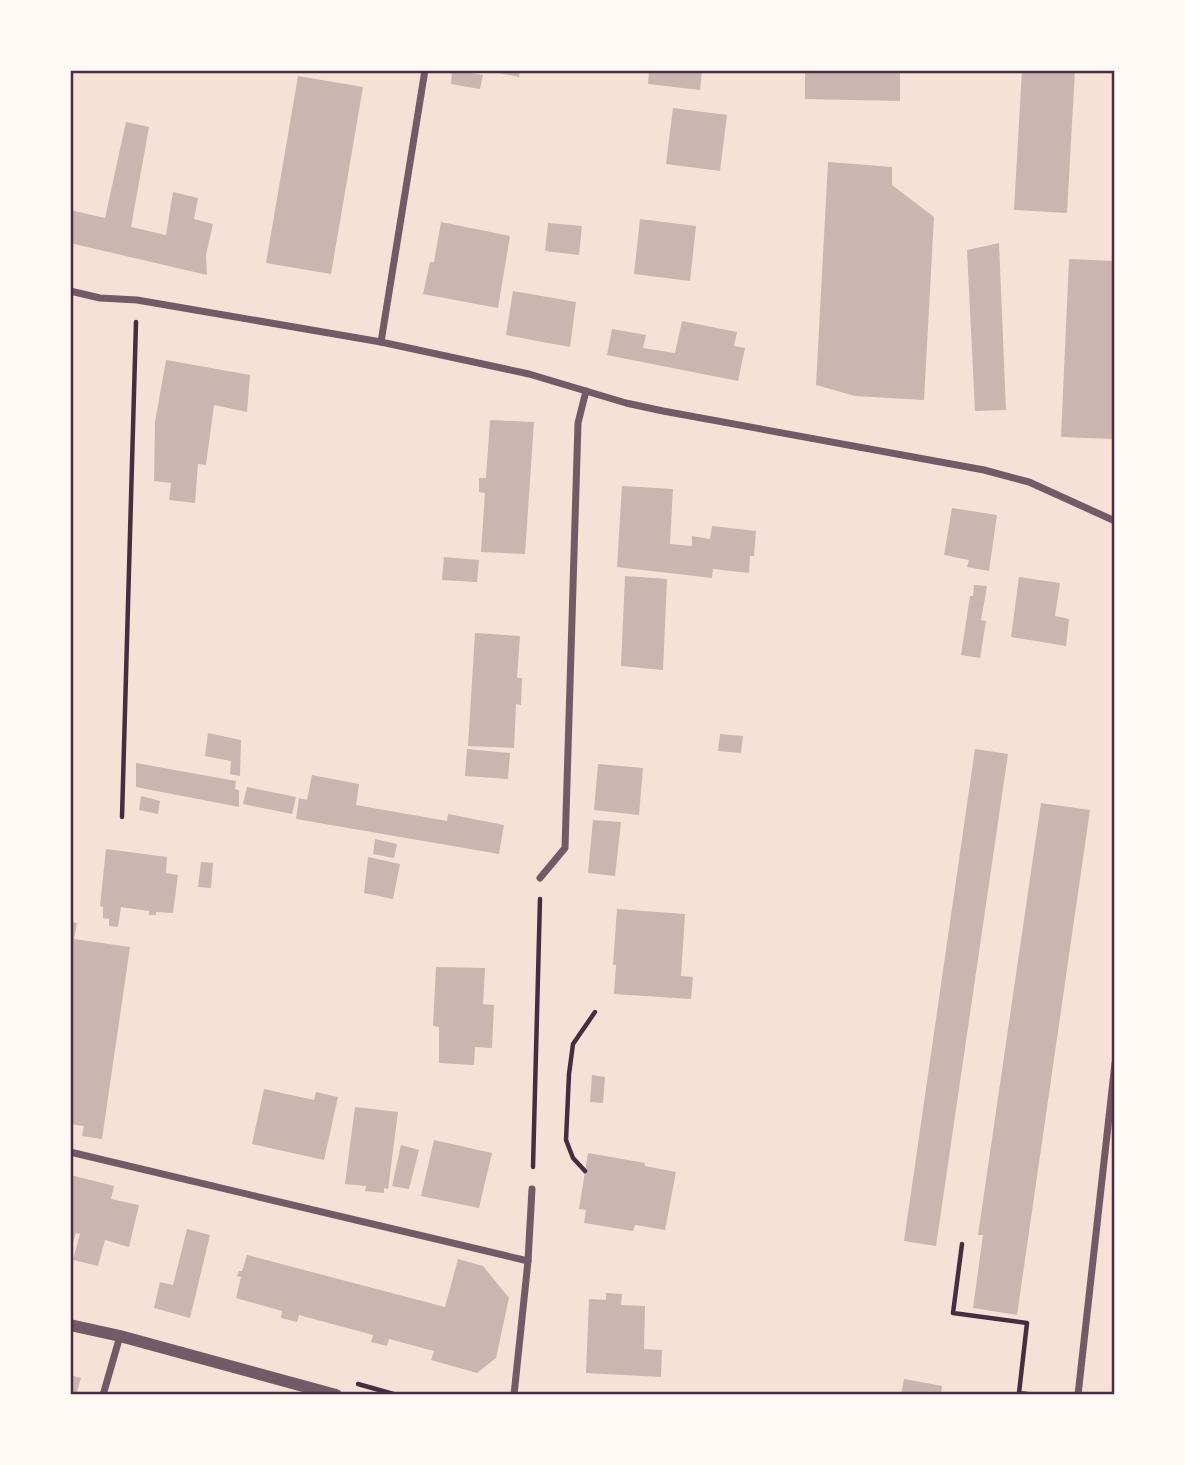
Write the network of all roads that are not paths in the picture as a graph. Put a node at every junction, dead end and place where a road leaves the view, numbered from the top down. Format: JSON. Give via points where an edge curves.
{"nodes":[{"id":1,"x":425,"y":70,"type":"edge"},
{"id":2,"x":70,"y":291,"type":"edge"},
{"id":3,"x":381,"y":342,"type":"junction"},
{"id":4,"x":586,"y":391,"type":"junction"},
{"id":5,"x":1115,"y":521,"type":"edge"},
{"id":6,"x":540,"y":878,"type":"road end"},
{"id":7,"x":1115,"y":1063,"type":"edge"},
{"id":8,"x":70,"y":1152,"type":"edge"},
{"id":9,"x":532,"y":1189,"type":"road end"},
{"id":10,"x":527,"y":1261,"type":"junction"},
{"id":11,"x":70,"y":1325,"type":"edge"},
{"id":12,"x":120,"y":1336,"type":"junction"},
{"id":13,"x":103,"y":1395,"type":"edge"},
{"id":14,"x":336,"y":1395,"type":"edge"},
{"id":15,"x":514,"y":1395,"type":"edge"},
{"id":16,"x":1078,"y":1395,"type":"edge"}],
"edges":[{"from":1,"to":3,"type":"street"},
{"from":2,"to":3,"type":"street"},
{"from":3,"to":4,"type":"street"},
{"from":4,"to":5,"type":"street","via":[[663,411],[984,470],[1029,482]]},
{"from":4,"to":6,"type":"street","via":[[578,423],[565,848]]},
{"from":7,"to":16,"type":"street"},
{"from":8,"to":10,"type":"street"},
{"from":9,"to":10,"type":"street"},
{"from":10,"to":15,"type":"street"},
{"from":11,"to":12,"type":"street"},
{"from":12,"to":13,"type":"street"},
{"from":12,"to":14,"type":"street"}]}
